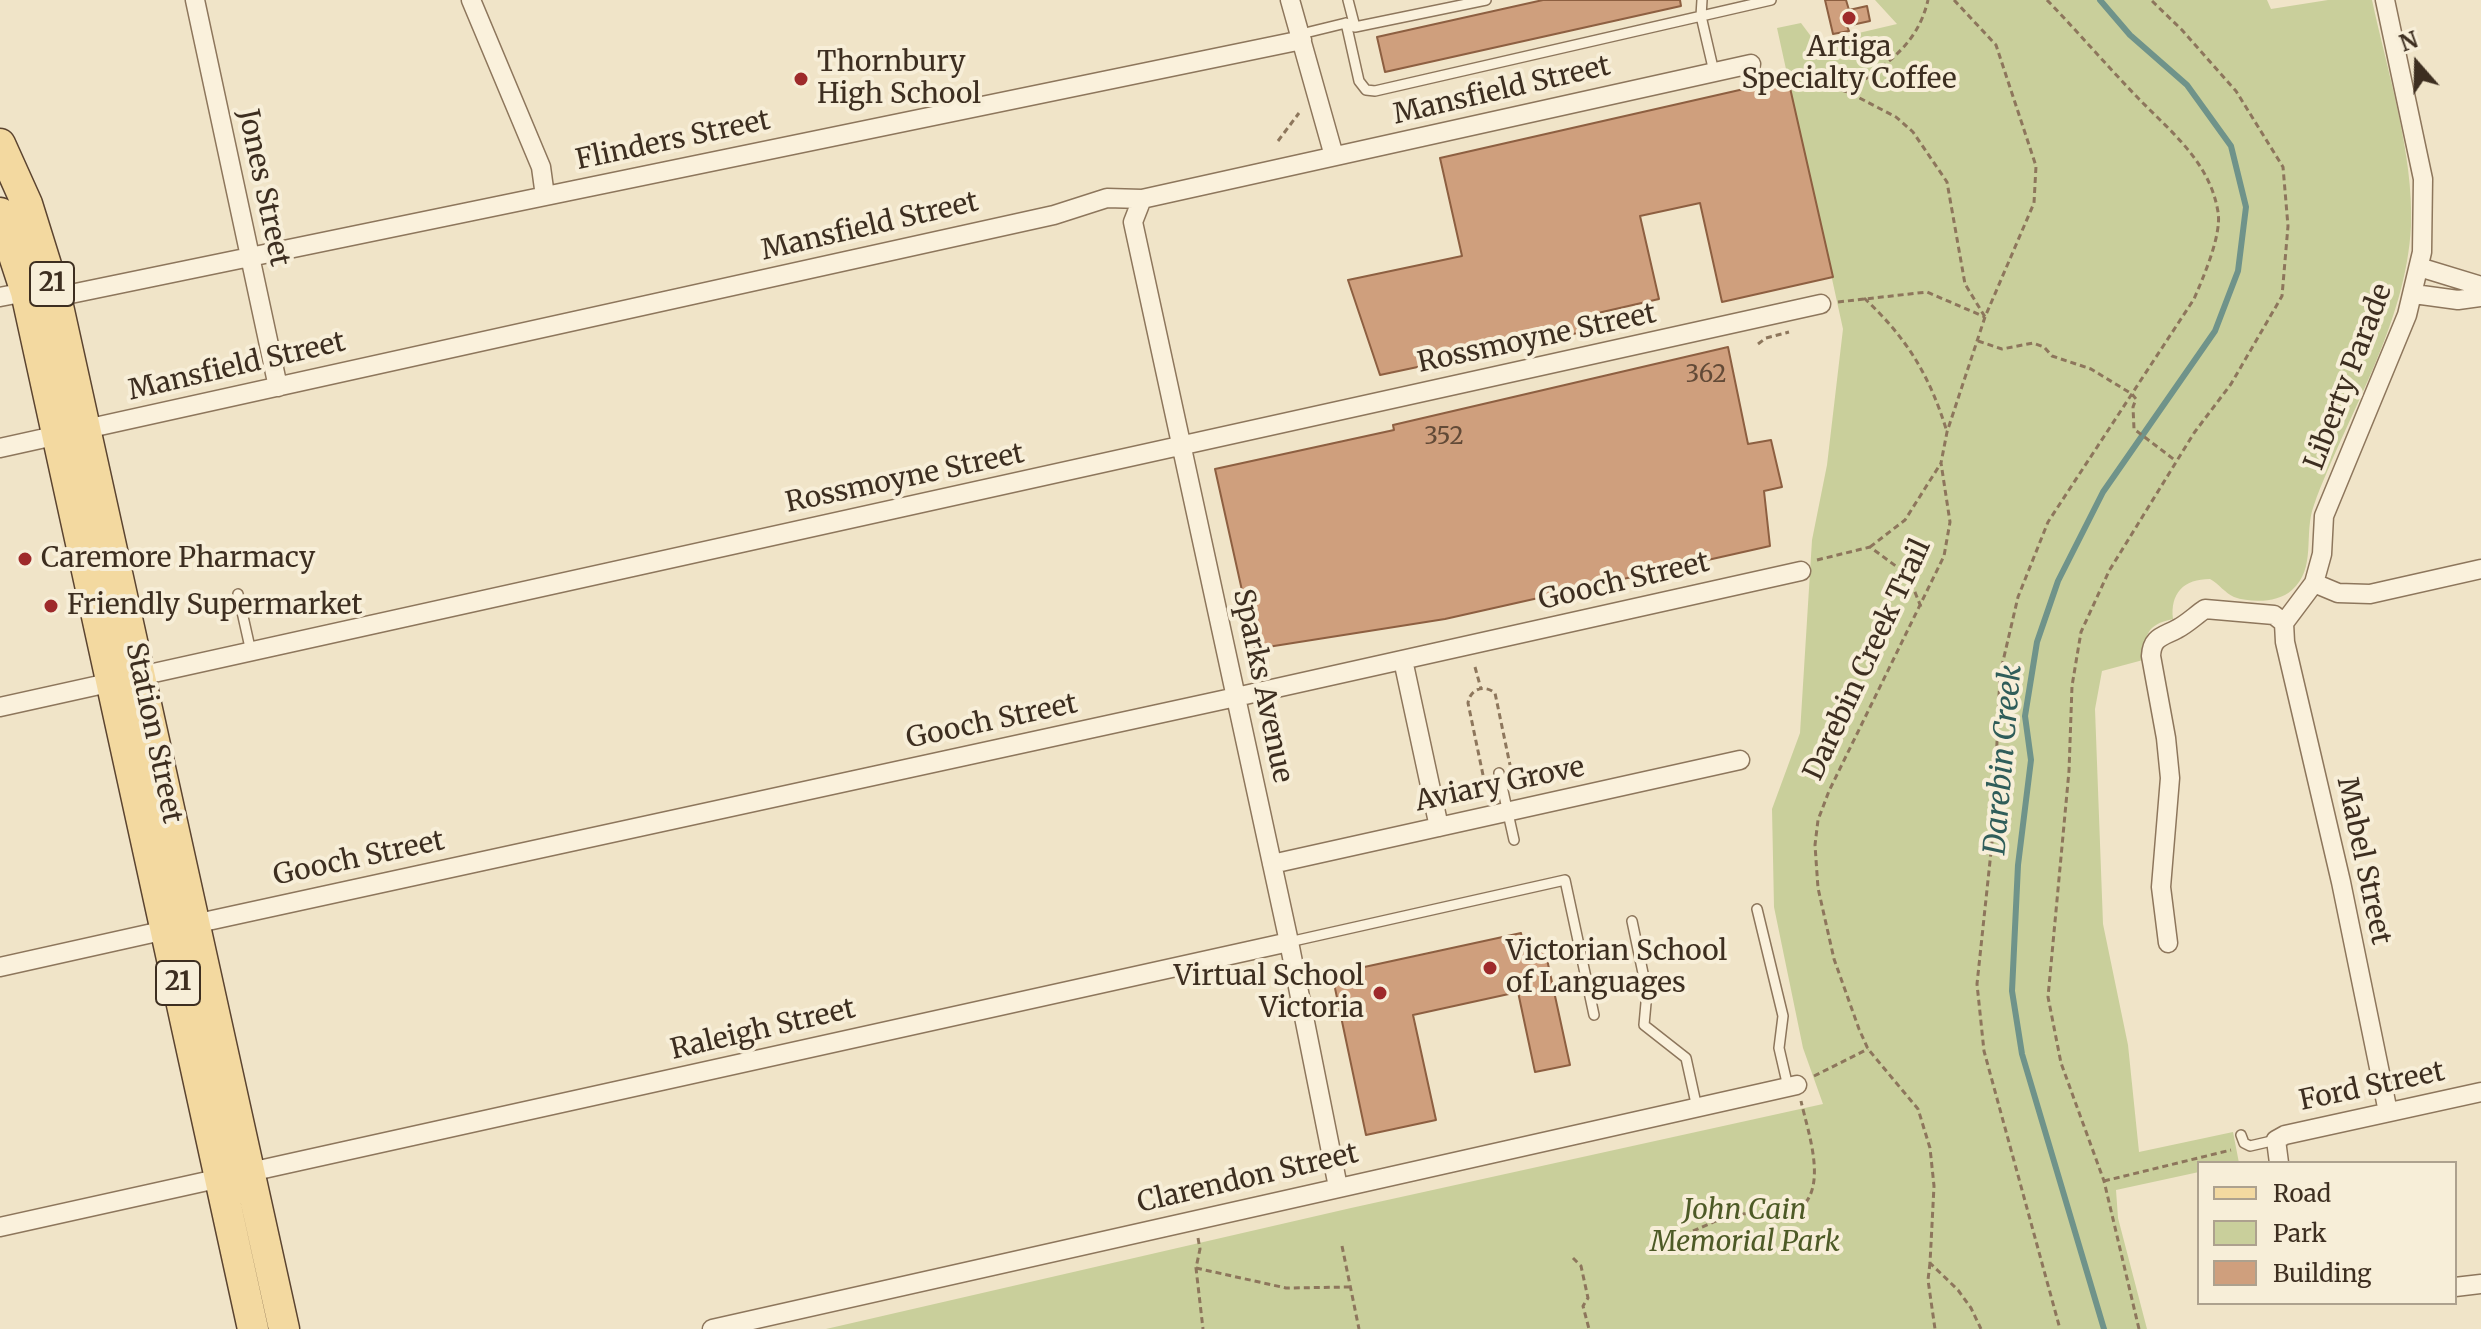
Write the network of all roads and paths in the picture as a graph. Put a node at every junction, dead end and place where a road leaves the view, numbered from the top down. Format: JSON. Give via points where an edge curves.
{"nodes":[{"id":1,"x":195,"y":0,"type":"edge"},
{"id":2,"x":471,"y":0,"type":"edge"},
{"id":3,"x":1290,"y":0,"type":"edge"},
{"id":4,"x":1348,"y":0,"type":"edge"},
{"id":5,"x":1486,"y":0,"type":"edge"},
{"id":6,"x":1702,"y":0,"type":"edge"},
{"id":7,"x":1771,"y":0,"type":"edge"},
{"id":8,"x":1928,"y":0,"type":"edge"},
{"id":9,"x":1954,"y":0,"type":"edge"},
{"id":10,"x":2047,"y":0,"type":"edge"},
{"id":11,"x":2385,"y":0,"type":"edge"},
{"id":12,"x":1471,"y":2,"type":"edge"},
{"id":13,"x":1701,"y":16,"type":"junction"},
{"id":14,"x":1350,"y":25,"type":"junction"},
{"id":15,"x":1302,"y":37,"type":"junction"},
{"id":16,"x":1751,"y":64,"type":"dead end"},
{"id":17,"x":1714,"y":72,"type":"junction"},
{"id":18,"x":1793,"y":77,"type":"dead end"},
{"id":19,"x":1848,"y":92,"type":"junction"},
{"id":20,"x":1299,"y":113,"type":"dead end"},
{"id":21,"x":1278,"y":141,"type":"dead end"},
{"id":22,"x":0,"y":144,"type":"edge"},
{"id":23,"x":1334,"y":156,"type":"junction"},
{"id":24,"x":545,"y":196,"type":"junction"},
{"id":25,"x":1142,"y":199,"type":"junction"},
{"id":26,"x":0,"y":213,"type":"edge"},
{"id":27,"x":250,"y":257,"type":"junction"},
{"id":28,"x":2419,"y":267,"type":"junction"},
{"id":29,"x":2481,"y":286,"type":"edge"},
{"id":30,"x":2414,"y":294,"type":"junction"},
{"id":31,"x":13,"y":295,"type":"edge"},
{"id":32,"x":56,"y":297,"type":"junction"},
{"id":33,"x":1863,"y":297,"type":"junction"},
{"id":34,"x":2481,"y":297,"type":"edge"},
{"id":35,"x":1821,"y":304,"type":"joint"},
{"id":36,"x":1985,"y":317,"type":"junction"},
{"id":37,"x":1978,"y":341,"type":"junction"},
{"id":38,"x":278,"y":387,"type":"junction"},
{"id":39,"x":2132,"y":394,"type":"junction"},
{"id":40,"x":1947,"y":432,"type":"junction"},
{"id":41,"x":72,"y":433,"type":"junction"},
{"id":42,"x":1181,"y":446,"type":"junction"},
{"id":43,"x":0,"y":448,"type":"edge"},
{"id":44,"x":2177,"y":461,"type":"dead end"},
{"id":45,"x":1941,"y":463,"type":"junction"},
{"id":46,"x":1870,"y":547,"type":"junction"},
{"id":47,"x":2481,"y":569,"type":"edge"},
{"id":48,"x":1801,"y":571,"type":"joint"},
{"id":49,"x":2314,"y":583,"type":"junction"},
{"id":50,"x":238,"y":594,"type":"dead end"},
{"id":51,"x":1921,"y":607,"type":"junction"},
{"id":52,"x":2284,"y":623,"type":"junction"},
{"id":53,"x":251,"y":652,"type":"junction"},
{"id":54,"x":1403,"y":660,"type":"junction"},
{"id":55,"x":1475,"y":667,"type":"dead end"},
{"id":56,"x":127,"y":679,"type":"junction"},
{"id":57,"x":1481,"y":689,"type":"junction"},
{"id":58,"x":1236,"y":697,"type":"junction"},
{"id":59,"x":0,"y":707,"type":"edge"},
{"id":60,"x":1740,"y":760,"type":"dead end"},
{"id":61,"x":1511,"y":769,"type":"dead end"},
{"id":62,"x":1499,"y":773,"type":"dead end"},
{"id":63,"x":1483,"y":775,"type":"dead end"},
{"id":64,"x":1507,"y":812,"type":"junction"},
{"id":65,"x":1439,"y":827,"type":"junction"},
{"id":66,"x":1514,"y":840,"type":"dead end"},
{"id":67,"x":1272,"y":864,"type":"junction"},
{"id":68,"x":1757,"y":909,"type":"dead end"},
{"id":69,"x":1632,"y":921,"type":"dead end"},
{"id":70,"x":180,"y":927,"type":"junction"},
{"id":71,"x":1289,"y":942,"type":"junction"},
{"id":72,"x":2168,"y":943,"type":"dead end"},
{"id":73,"x":0,"y":967,"type":"edge"},
{"id":74,"x":1594,"y":1015,"type":"dead end"},
{"id":75,"x":1868,"y":1049,"type":"junction"},
{"id":76,"x":1792,"y":1086,"type":"junction"},
{"id":77,"x":2481,"y":1092,"type":"edge"},
{"id":78,"x":1697,"y":1108,"type":"junction"},
{"id":79,"x":2388,"y":1112,"type":"junction"},
{"id":80,"x":2241,"y":1135,"type":"dead end"},
{"id":81,"x":2276,"y":1140,"type":"junction"},
{"id":82,"x":2250,"y":1146,"type":"junction"},
{"id":83,"x":2279,"y":1161,"type":"edge"},
{"id":84,"x":235,"y":1175,"type":"junction"},
{"id":85,"x":2104,"y":1181,"type":"dead end"},
{"id":86,"x":1338,"y":1187,"type":"junction"},
{"id":87,"x":1194,"y":1220,"type":"junction"},
{"id":88,"x":0,"y":1227,"type":"edge"},
{"id":89,"x":1693,"y":1231,"type":"dead end"},
{"id":90,"x":1342,"y":1246,"type":"dead end"},
{"id":91,"x":1573,"y":1258,"type":"dead end"},
{"id":92,"x":1930,"y":1263,"type":"junction"},
{"id":93,"x":1196,"y":1268,"type":"junction"},
{"id":94,"x":2481,"y":1284,"type":"edge"},
{"id":95,"x":1350,"y":1287,"type":"junction"},
{"id":96,"x":2457,"y":1287,"type":"edge"},
{"id":97,"x":253,"y":1329,"type":"edge"},
{"id":98,"x":284,"y":1329,"type":"edge"},
{"id":99,"x":712,"y":1329,"type":"edge"},
{"id":100,"x":1203,"y":1329,"type":"edge"},
{"id":101,"x":1359,"y":1329,"type":"edge"},
{"id":102,"x":1589,"y":1329,"type":"edge"},
{"id":103,"x":1935,"y":1329,"type":"edge"},
{"id":104,"x":1981,"y":1329,"type":"edge"},
{"id":105,"x":2060,"y":1329,"type":"edge"}],
"edges":[{"from":1,"to":27,"type":"street","name":"Jones Street"},
{"from":2,"to":24,"type":"street","via":[[541,167]]},
{"from":3,"to":15,"type":"street"},
{"from":4,"to":14,"type":"lane"},
{"from":5,"to":12,"type":"lane"},
{"from":6,"to":13,"type":"lane"},
{"from":7,"to":13,"type":"lane"},
{"from":8,"to":19,"type":"path","via":[[1910,40]]},
{"from":9,"to":36,"type":"path","name":"Darebin Creek Trail","via":[[1996,45],[2036,166],[2034,203]]},
{"from":10,"to":39,"type":"path","via":[[2185,143],[2207,178],[2219,214],[2209,266],[2194,299]]},
{"from":11,"to":28,"type":"street","name":"Liberty Parade","via":[[2423,179]]},
{"from":12,"to":14,"type":"lane"},
{"from":13,"to":14,"type":"lane","via":[[1375,91],[1359,81]]},
{"from":13,"to":17,"type":"lane"},
{"from":14,"to":15,"type":"lane"},
{"from":15,"to":23,"type":"street"},
{"from":15,"to":24,"type":"street","name":"Flinders Street"},
{"from":16,"to":17,"type":"street","name":"Mansfield Street"},
{"from":17,"to":23,"type":"street","name":"Mansfield Street"},
{"from":18,"to":19,"type":"path"},
{"from":19,"to":36,"type":"path","via":[[1913,132],[1947,182],[1965,284]]},
{"from":20,"to":21,"type":"path"},
{"from":22,"to":32,"type":"main road","name":"Station Street","number":"21","via":[[27,204]]},
{"from":23,"to":25,"type":"street","name":"Mansfield Street"},
{"from":24,"to":27,"type":"street","name":"Flinders Street"},
{"from":25,"to":38,"type":"street","name":"Mansfield Street","via":[[1107,198],[1054,215]]},
{"from":25,"to":42,"type":"street","name":"Sparks Avenue","via":[[1133,222]]},
{"from":26,"to":31,"type":"main road","name":"Station Street","number":"21"},
{"from":27,"to":32,"type":"street","name":"Flinders Street"},
{"from":27,"to":38,"type":"street","name":"Jones Street"},
{"from":28,"to":29,"type":"street"},
{"from":28,"to":30,"type":"street","name":"Liberty Parade"},
{"from":30,"to":34,"type":"street","via":[[2458,300]]},
{"from":30,"to":49,"type":"street","name":"Liberty Parade","via":[[2324,516]]},
{"from":31,"to":41,"type":"main road","name":"Station Street","number":"21"},
{"from":32,"to":41,"type":"main road","name":"Station Street","number":"21"},
{"from":33,"to":35,"type":"path"},
{"from":33,"to":36,"type":"path","via":[[1927,292]]},
{"from":33,"to":40,"type":"path","via":[[1913,354],[1936,395]]},
{"from":35,"to":42,"type":"street","name":"Rossmoyne Street"},
{"from":36,"to":37,"type":"path","name":"Darebin Creek Trail"},
{"from":37,"to":39,"type":"path","via":[[2002,349],[2033,343]]},
{"from":37,"to":40,"type":"path","name":"Darebin Creek Trail"},
{"from":38,"to":41,"type":"street","name":"Mansfield Street"},
{"from":39,"to":44,"type":"path","via":[[2134,429]]},
{"from":39,"to":105,"type":"path","via":[[2048,522],[2018,597],[2000,674],[1993,833],[1977,984],[1984,1051]]},
{"from":40,"to":45,"type":"path","name":"Darebin Creek Trail"},
{"from":41,"to":43,"type":"street","name":"Mansfield Street"},
{"from":41,"to":56,"type":"main road","name":"Station Street","number":"21"},
{"from":42,"to":53,"type":"street","name":"Rossmoyne Street"},
{"from":42,"to":58,"type":"street","name":"Sparks Avenue"},
{"from":45,"to":46,"type":"path","via":[[1905,520]]},
{"from":45,"to":51,"type":"path","name":"Darebin Creek Trail","via":[[1950,522],[1944,556]]},
{"from":46,"to":48,"type":"path","via":[[1811,562]]},
{"from":46,"to":51,"type":"path","via":[[1908,575]]},
{"from":47,"to":49,"type":"street","via":[[2370,594],[2338,593]]},
{"from":48,"to":54,"type":"street","name":"Gooch Street"},
{"from":49,"to":52,"type":"street"},
{"from":50,"to":53,"type":"lane"},
{"from":51,"to":75,"type":"path","name":"Darebin Creek Trail","via":[[1829,791],[1815,845],[1818,888],[1834,959]]},
{"from":52,"to":72,"type":"street","via":[[2274,615],[2205,609],[2152,646],[2170,778],[2161,887]]},
{"from":52,"to":79,"type":"street","name":"Mabel Street"},
{"from":53,"to":56,"type":"street","name":"Rossmoyne Street"},
{"from":54,"to":58,"type":"street","name":"Gooch Street"},
{"from":54,"to":65,"type":"street"},
{"from":55,"to":57,"type":"path"},
{"from":56,"to":59,"type":"street","name":"Rossmoyne Street"},
{"from":56,"to":70,"type":"main road","name":"Station Street","number":"21"},
{"from":57,"to":61,"type":"path","via":[[1495,693]]},
{"from":57,"to":63,"type":"path","via":[[1471,693],[1468,703]]},
{"from":58,"to":67,"type":"street","name":"Sparks Avenue"},
{"from":58,"to":70,"type":"street","name":"Gooch Street"},
{"from":60,"to":64,"type":"street","name":"Aviary Grove"},
{"from":62,"to":64,"type":"lane"},
{"from":64,"to":65,"type":"street","name":"Aviary Grove"},
{"from":64,"to":66,"type":"lane"},
{"from":65,"to":67,"type":"street","name":"Aviary Grove"},
{"from":67,"to":71,"type":"street","name":"Sparks Avenue"},
{"from":68,"to":76,"type":"lane","via":[[1783,1016],[1779,1048]]},
{"from":69,"to":78,"type":"lane","via":[[1647,992],[1644,1025],[1686,1058]]},
{"from":70,"to":73,"type":"street","name":"Gooch Street"},
{"from":70,"to":84,"type":"main road","name":"Station Street","number":"21"},
{"from":71,"to":74,"type":"lane","via":[[1565,880]]},
{"from":71,"to":84,"type":"street","name":"Raleigh Street"},
{"from":71,"to":86,"type":"street","name":"Sparks Avenue"},
{"from":75,"to":76,"type":"path"},
{"from":75,"to":92,"type":"path","name":"Darebin Creek Trail","via":[[1918,1109],[1930,1148]]},
{"from":76,"to":78,"type":"street","name":"Clarendon Street"},
{"from":76,"to":89,"type":"path","via":[[1817,1176],[1808,1198],[1788,1215],[1743,1213]]},
{"from":77,"to":79,"type":"street","name":"Ford Street"},
{"from":78,"to":86,"type":"street","name":"Clarendon Street"},
{"from":79,"to":81,"type":"street","name":"Ford Street"},
{"from":80,"to":82,"type":"lane"},
{"from":81,"to":82,"type":"lane"},
{"from":81,"to":83,"type":"street"},
{"from":82,"to":85,"type":"path"},
{"from":84,"to":88,"type":"street","name":"Raleigh Street"},
{"from":84,"to":97,"type":"main road","name":"Station Street","number":"21"},
{"from":84,"to":98,"type":"main road","name":"Station Street","number":"21"},
{"from":86,"to":87,"type":"street","name":"Clarendon Street"},
{"from":87,"to":93,"type":"path","via":[[1200,1249]]},
{"from":87,"to":99,"type":"street","name":"Clarendon Street"},
{"from":90,"to":95,"type":"path"},
{"from":91,"to":102,"type":"path","via":[[1581,1266]]},
{"from":92,"to":103,"type":"path","name":"Darebin Creek Trail"},
{"from":92,"to":104,"type":"path","via":[[1958,1290]]},
{"from":93,"to":95,"type":"path","via":[[1286,1288]]},
{"from":93,"to":100,"type":"path"},
{"from":94,"to":96,"type":"street"},
{"from":95,"to":101,"type":"path"}]}
